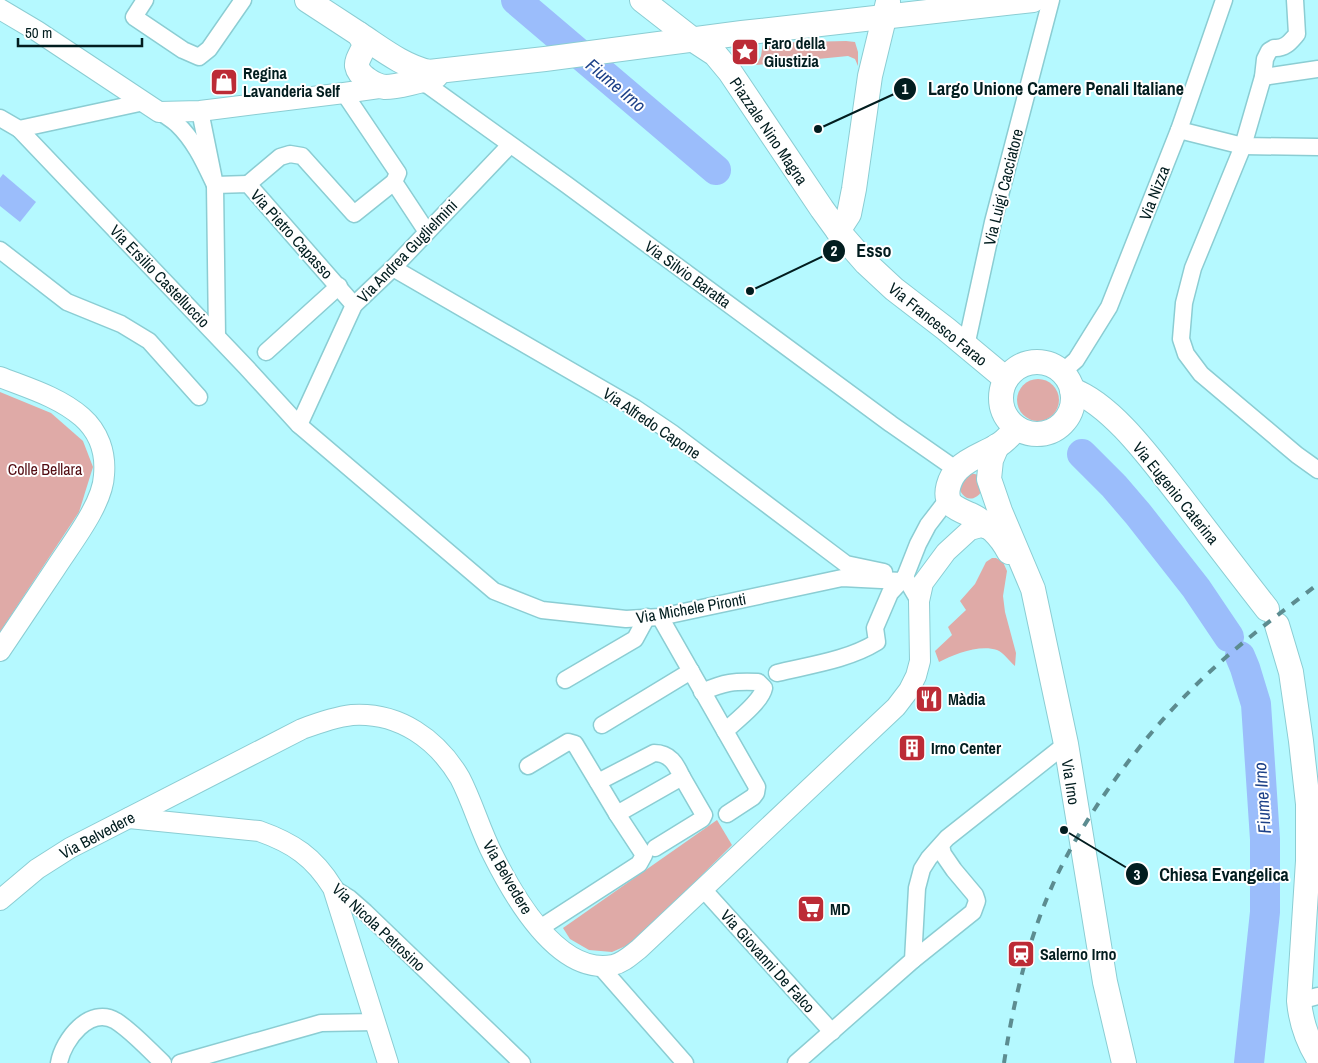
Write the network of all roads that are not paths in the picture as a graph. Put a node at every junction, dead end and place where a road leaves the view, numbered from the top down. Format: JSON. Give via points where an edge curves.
{"nodes":[{"id":1,"x":145,"y":0,"type":"edge"},
{"id":2,"x":243,"y":0,"type":"edge"},
{"id":3,"x":307,"y":0,"type":"edge"},
{"id":4,"x":1032,"y":0,"type":"edge"},
{"id":5,"x":1051,"y":0,"type":"edge"},
{"id":6,"x":1224,"y":0,"type":"edge"},
{"id":7,"x":1295,"y":0,"type":"edge"},
{"id":8,"x":647,"y":4,"type":"edge"},
{"id":9,"x":957,"y":4,"type":"edge"},
{"id":10,"x":887,"y":8,"type":"edge"},
{"id":11,"x":0,"y":9,"type":"edge"},
{"id":12,"x":742,"y":33,"type":"junction"},
{"id":13,"x":359,"y":34,"type":"junction"},
{"id":14,"x":692,"y":40,"type":"junction"},
{"id":15,"x":633,"y":47,"type":"junction"},
{"id":16,"x":1318,"y":69,"type":"edge"},
{"id":17,"x":730,"y":72,"type":"junction"},
{"id":18,"x":419,"y":76,"type":"junction"},
{"id":19,"x":1263,"y":77,"type":"junction"},
{"id":20,"x":386,"y":87,"type":"junction"},
{"id":21,"x":344,"y":93,"type":"junction"},
{"id":22,"x":144,"y":102,"type":"junction"},
{"id":23,"x":200,"y":111,"type":"junction"},
{"id":24,"x":0,"y":118,"type":"edge"},
{"id":25,"x":19,"y":128,"type":"junction"},
{"id":26,"x":1179,"y":130,"type":"junction"},
{"id":27,"x":510,"y":145,"type":"junction"},
{"id":28,"x":1244,"y":146,"type":"junction"},
{"id":29,"x":1318,"y":147,"type":"edge"},
{"id":30,"x":394,"y":182,"type":"junction"},
{"id":31,"x":248,"y":184,"type":"junction"},
{"id":32,"x":215,"y":186,"type":"junction"},
{"id":33,"x":838,"y":231,"type":"junction"},
{"id":34,"x":427,"y":232,"type":"junction"},
{"id":35,"x":0,"y":250,"type":"edge"},
{"id":36,"x":393,"y":268,"type":"junction"},
{"id":37,"x":338,"y":286,"type":"junction"},
{"id":38,"x":354,"y":305,"type":"junction"},
{"id":39,"x":217,"y":336,"type":"junction"},
{"id":40,"x":966,"y":346,"type":"junction"},
{"id":41,"x":266,"y":352,"type":"dead end"},
{"id":42,"x":1058,"y":369,"type":"junction"},
{"id":43,"x":0,"y":377,"type":"edge"},
{"id":44,"x":1006,"y":379,"type":"junction"},
{"id":45,"x":1072,"y":390,"type":"junction"},
{"id":46,"x":199,"y":397,"type":"dead end"},
{"id":47,"x":299,"y":425,"type":"junction"},
{"id":48,"x":1017,"y":428,"type":"junction"},
{"id":49,"x":998,"y":446,"type":"junction"},
{"id":50,"x":965,"y":464,"type":"junction"},
{"id":51,"x":1318,"y":470,"type":"edge"},
{"id":52,"x":948,"y":500,"type":"junction"},
{"id":53,"x":994,"y":531,"type":"junction"},
{"id":54,"x":912,"y":586,"type":"junction"},
{"id":55,"x":1033,"y":589,"type":"junction"},
{"id":56,"x":654,"y":617,"type":"junction"},
{"id":57,"x":0,"y":651,"type":"edge"},
{"id":58,"x":691,"y":671,"type":"junction"},
{"id":59,"x":777,"y":673,"type":"dead end"},
{"id":60,"x":565,"y":680,"type":"dead end"},
{"id":61,"x":702,"y":692,"type":"junction"},
{"id":62,"x":602,"y":725,"type":"dead end"},
{"id":63,"x":725,"y":730,"type":"junction"},
{"id":64,"x":1066,"y":744,"type":"junction"},
{"id":65,"x":528,"y":766,"type":"dead end"},
{"id":66,"x":680,"y":773,"type":"junction"},
{"id":67,"x":598,"y":782,"type":"junction"},
{"id":68,"x":617,"y":814,"type":"junction"},
{"id":69,"x":727,"y":814,"type":"dead end"},
{"id":70,"x":128,"y":818,"type":"junction"},
{"id":71,"x":941,"y":846,"type":"junction"},
{"id":72,"x":654,"y":848,"type":"dead end"},
{"id":73,"x":333,"y":888,"type":"junction"},
{"id":74,"x":703,"y":889,"type":"junction"},
{"id":75,"x":0,"y":900,"type":"edge"},
{"id":76,"x":540,"y":928,"type":"junction"},
{"id":77,"x":912,"y":960,"type":"junction"},
{"id":78,"x":599,"y":965,"type":"junction"},
{"id":79,"x":1309,"y":999,"type":"edge"},
{"id":80,"x":376,"y":1022,"type":"junction"},
{"id":81,"x":832,"y":1032,"type":"junction"},
{"id":82,"x":1318,"y":1058,"type":"edge"},
{"id":83,"x":59,"y":1063,"type":"edge"},
{"id":84,"x":162,"y":1063,"type":"edge"},
{"id":85,"x":180,"y":1063,"type":"edge"},
{"id":86,"x":388,"y":1063,"type":"edge"},
{"id":87,"x":522,"y":1063,"type":"edge"},
{"id":88,"x":685,"y":1063,"type":"edge"},
{"id":89,"x":796,"y":1063,"type":"edge"},
{"id":90,"x":1124,"y":1063,"type":"edge"}],
"edges":[{"from":1,"to":2,"type":"street","via":[[134,17],[199,57],[209,49]]},
{"from":3,"to":13,"type":"main road","name":"Via Silvio Baratta"},
{"from":4,"to":9,"type":"main road"},
{"from":5,"to":40,"type":"street","name":"Via Luigi Cacciatore","via":[[993,222]]},
{"from":6,"to":26,"type":"street","name":"Via Nizza"},
{"from":7,"to":19,"type":"street","via":[[1297,34],[1281,49],[1269,51]]},
{"from":8,"to":14,"type":"main road","name":"Piazzale Nino Magna"},
{"from":8,"to":15,"type":"main road","via":[[663,22],[663,34]]},
{"from":9,"to":10,"type":"main road"},
{"from":10,"to":12,"type":"main road"},
{"from":10,"to":33,"type":"main road","via":[[870,76],[849,214]]},
{"from":11,"to":22,"type":"street"},
{"from":12,"to":14,"type":"main road"},
{"from":12,"to":17,"type":"main road","via":[[725,43],[723,51]]},
{"from":13,"to":18,"type":"main road","name":"Via Silvio Baratta"},
{"from":13,"to":20,"type":"main road","via":[[365,44],[357,61],[358,69],[363,76]]},
{"from":14,"to":15,"type":"main road"},
{"from":14,"to":17,"type":"main road","name":"Piazzale Nino Magna","via":[[715,54]]},
{"from":15,"to":18,"type":"main road"},
{"from":16,"to":19,"type":"street"},
{"from":17,"to":33,"type":"main road","name":"Piazzale Nino Magna"},
{"from":18,"to":20,"type":"main road"},
{"from":18,"to":27,"type":"street","name":"Via Silvio Baratta"},
{"from":19,"to":28,"type":"street"},
{"from":20,"to":21,"type":"street"},
{"from":21,"to":23,"type":"street"},
{"from":21,"to":30,"type":"street","via":[[398,173]]},
{"from":22,"to":23,"type":"street","via":[[159,112]]},
{"from":22,"to":25,"type":"street"},
{"from":22,"to":32,"type":"street","via":[[183,131],[204,162]]},
{"from":23,"to":32,"type":"street"},
{"from":24,"to":25,"type":"street","name":"Via Ersilio Castelluccio"},
{"from":25,"to":39,"type":"street","name":"Via Ersilio Castelluccio"},
{"from":26,"to":28,"type":"street"},
{"from":26,"to":42,"type":"street","name":"Via Nizza","via":[[1109,306],[1076,360],[1068,367]]},
{"from":27,"to":34,"type":"street","name":"Via Andrea Guglielmini"},
{"from":27,"to":50,"type":"street","name":"Via Silvio Baratta","via":[[891,424]]},
{"from":28,"to":29,"type":"street"},
{"from":28,"to":51,"type":"street","via":[[1193,268],[1184,303],[1181,340],[1186,354],[1201,374]]},
{"from":30,"to":31,"type":"street","via":[[354,214],[302,156],[290,154],[280,157]]},
{"from":30,"to":34,"type":"street"},
{"from":31,"to":32,"type":"street","name":"Via Pietro Capasso"},
{"from":31,"to":37,"type":"street","name":"Via Pietro Capasso"},
{"from":32,"to":39,"type":"street"},
{"from":33,"to":40,"type":"main road","name":"Via Francesco Farao","via":[[894,289]]},
{"from":34,"to":36,"type":"street","name":"Via Andrea Guglielmini"},
{"from":35,"to":46,"type":"street","via":[[67,302],[121,324],[149,340]]},
{"from":36,"to":38,"type":"street","name":"Via Andrea Guglielmini"},
{"from":36,"to":54,"type":"street","name":"Via Alfredo Capone","via":[[635,408],[846,564]]},
{"from":37,"to":38,"type":"street","name":"Via Pietro Capasso"},
{"from":37,"to":41,"type":"street","name":"Via Pietro Capasso"},
{"from":38,"to":47,"type":"street","name":"Via Andrea Guglielmini"},
{"from":39,"to":47,"type":"street","name":"Via Ersilio Castelluccio"},
{"from":40,"to":44,"type":"main road","name":"Via Francesco Farao"},
{"from":42,"to":44,"type":"main road","via":[[1036,362],[1024,364]]},
{"from":42,"to":45,"type":"main road"},
{"from":43,"to":57,"type":"street","via":[[60,402],[83,418],[99,438],[104,476],[101,491],[81,530]]},
{"from":44,"to":48,"type":"main road","via":[[1002,389],[1003,411]]},
{"from":45,"to":48,"type":"main road","via":[[1070,411],[1057,428],[1037,434]]},
{"from":45,"to":79,"type":"main road","name":"Via Eugenio Caterina","via":[[1099,406],[1147,455],[1272,617],[1291,672],[1308,804]]},
{"from":47,"to":56,"type":"street","name":"Via Michele Pironti","via":[[494,591],[542,610],[626,619]]},
{"from":48,"to":49,"type":"main road"},
{"from":49,"to":50,"type":"main road"},
{"from":49,"to":55,"type":"main road","name":"Via Irno","via":[[990,465],[989,479]]},
{"from":50,"to":52,"type":"main road","via":[[950,482]]},
{"from":52,"to":53,"type":"main road","name":"Via Irno"},
{"from":52,"to":54,"type":"street","name":"Via Belvedere","via":[[918,544]]},
{"from":53,"to":54,"type":"street","via":[[981,527],[970,530]]},
{"from":53,"to":55,"type":"main road","name":"Via Irno"},
{"from":54,"to":56,"type":"street","name":"Via Michele Pironti","via":[[842,578]]},
{"from":54,"to":59,"type":"street","via":[[890,594],[876,628],[877,642],[867,649]]},
{"from":54,"to":74,"type":"street","name":"Via Belvedere","via":[[920,662],[909,690],[876,727]]},
{"from":55,"to":64,"type":"main road","name":"Via Irno"},
{"from":56,"to":58,"type":"street"},
{"from":56,"to":60,"type":"street","via":[[635,639]]},
{"from":58,"to":61,"type":"street"},
{"from":58,"to":62,"type":"street"},
{"from":61,"to":63,"type":"street"},
{"from":61,"to":63,"type":"street","via":[[721,683],[736,681],[758,682],[764,688],[754,703]]},
{"from":63,"to":69,"type":"street","via":[[756,787],[753,797]]},
{"from":64,"to":71,"type":"street"},
{"from":64,"to":90,"type":"main road","name":"Via Irno","via":[[1105,982]]},
{"from":65,"to":67,"type":"street","via":[[568,742],[575,744]]},
{"from":66,"to":67,"type":"street","via":[[669,757],[654,753]]},
{"from":66,"to":68,"type":"street"},
{"from":66,"to":72,"type":"street","via":[[704,815]]},
{"from":67,"to":68,"type":"street"},
{"from":68,"to":76,"type":"street","via":[[643,852],[642,860]]},
{"from":70,"to":73,"type":"street","name":"Via Nicola Petrosino","via":[[259,831],[279,838],[311,859]]},
{"from":70,"to":75,"type":"street","name":"Via Belvedere","via":[[37,869]]},
{"from":70,"to":76,"type":"street","name":"Via Belvedere","via":[[302,729],[351,715],[392,719],[413,728],[446,757],[469,797],[492,854],[520,902]]},
{"from":71,"to":77,"type":"street","via":[[922,869],[917,888]]},
{"from":71,"to":77,"type":"street","via":[[943,854],[977,901],[973,912]]},
{"from":73,"to":80,"type":"street"},
{"from":73,"to":87,"type":"street","name":"Via Nicola Petrosino","via":[[366,912]]},
{"from":74,"to":78,"type":"street","name":"Via Belvedere","via":[[624,961]]},
{"from":74,"to":81,"type":"street","name":"Via Giovanni De Falco"},
{"from":76,"to":78,"type":"street","name":"Via Belvedere","via":[[566,954]]},
{"from":77,"to":81,"type":"street"},
{"from":78,"to":88,"type":"street"},
{"from":79,"to":82,"type":"main road","name":"Via Eugenio Caterina","via":[[1301,1020]]},
{"from":80,"to":85,"type":"street","via":[[321,1023]]},
{"from":80,"to":86,"type":"street"},
{"from":81,"to":89,"type":"street"},
{"from":83,"to":84,"type":"street","via":[[60,1055],[76,1030],[85,1022],[101,1018],[114,1020]]}]}
